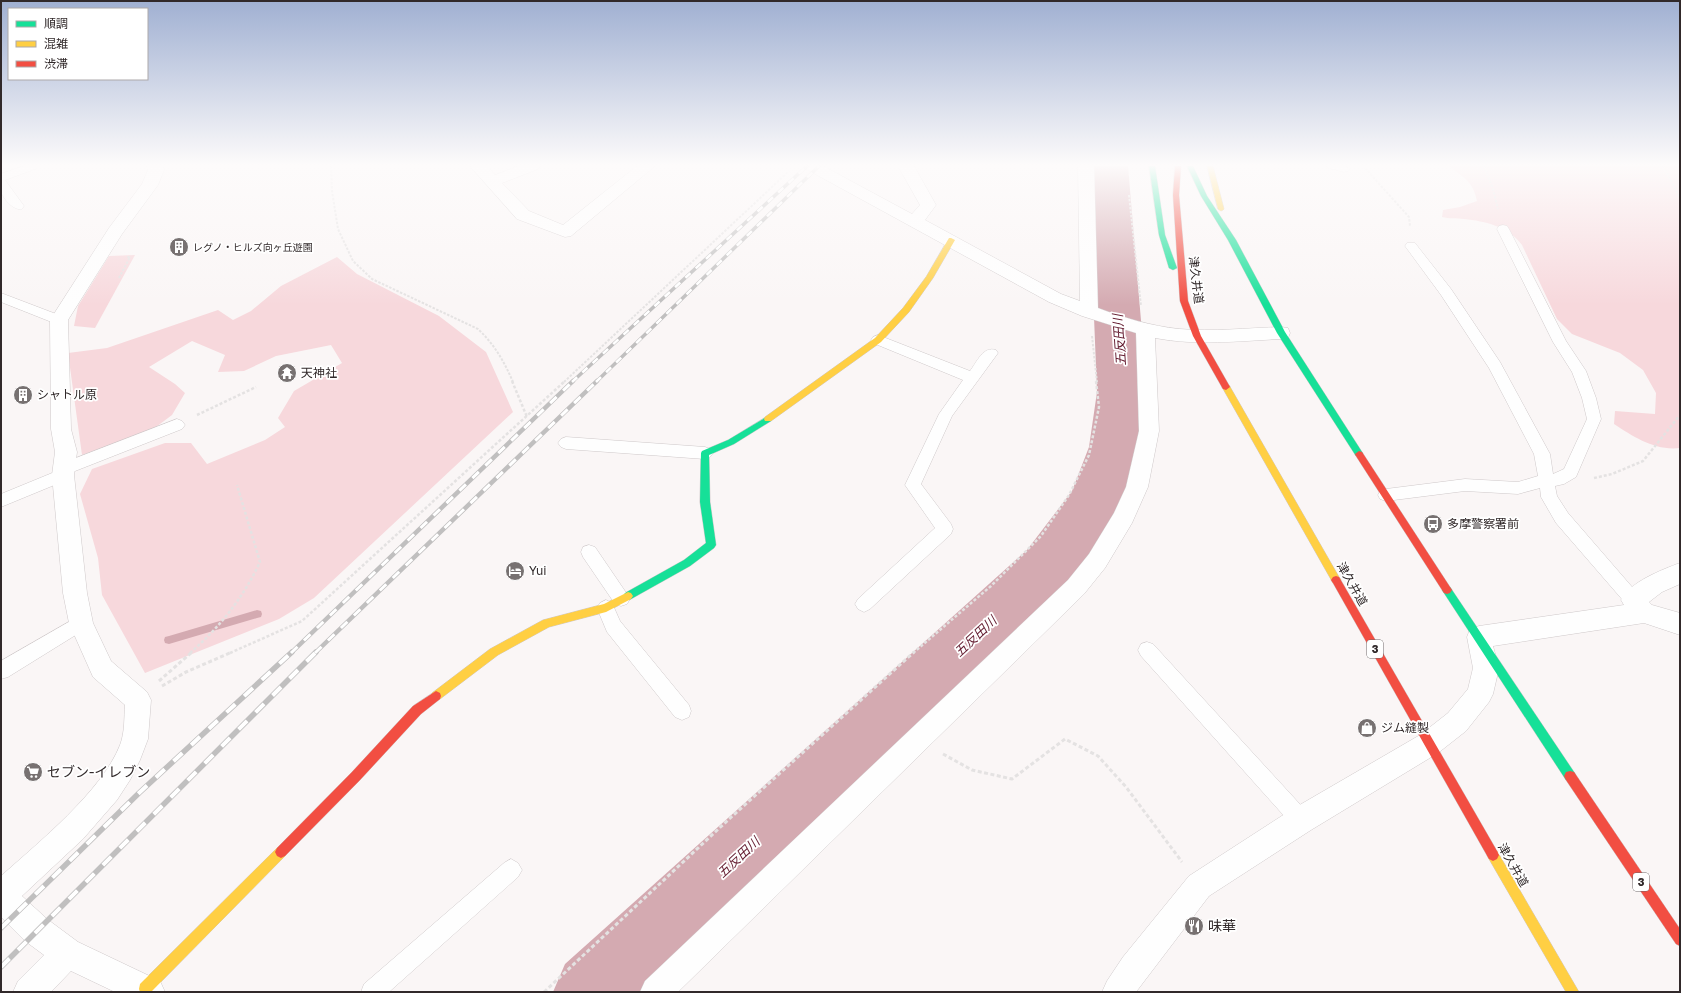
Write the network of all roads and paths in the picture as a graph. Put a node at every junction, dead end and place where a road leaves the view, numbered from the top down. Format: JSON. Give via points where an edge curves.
{"nodes":[{"id":1,"x":130,"y":212,"type":"edge"},
{"id":2,"x":335,"y":212,"type":"edge"},
{"id":3,"x":521,"y":212,"type":"edge"},
{"id":4,"x":589,"y":212,"type":"edge"},
{"id":5,"x":746,"y":212,"type":"edge"},
{"id":6,"x":899,"y":212,"type":"edge"},
{"id":7,"x":922,"y":212,"type":"edge"},
{"id":8,"x":1088,"y":212,"type":"edge"},
{"id":9,"x":1130,"y":212,"type":"edge"},
{"id":10,"x":1159,"y":212,"type":"edge"},
{"id":11,"x":1177,"y":212,"type":"edge"},
{"id":12,"x":1214,"y":212,"type":"edge"},
{"id":13,"x":1223,"y":212,"type":"edge"},
{"id":14,"x":1405,"y":212,"type":"edge"},
{"id":15,"x":1499,"y":212,"type":"edge"},
{"id":16,"x":915,"y":221,"type":"junction"},
{"id":17,"x":1503,"y":229,"type":"joint"},
{"id":18,"x":951,"y":240,"type":"junction"},
{"id":19,"x":1232,"y":240,"type":"junction"},
{"id":20,"x":1411,"y":246,"type":"joint"},
{"id":21,"x":1,"y":297,"type":"edge"},
{"id":22,"x":1184,"y":301,"type":"junction"},
{"id":23,"x":1093,"y":313,"type":"junction"},
{"id":24,"x":59,"y":320,"type":"junction"},
{"id":25,"x":1139,"y":328,"type":"junction"},
{"id":26,"x":1281,"y":333,"type":"junction"},
{"id":27,"x":1197,"y":336,"type":"junction"},
{"id":28,"x":878,"y":340,"type":"junction"},
{"id":29,"x":991,"y":353,"type":"dead end"},
{"id":30,"x":973,"y":378,"type":"junction"},
{"id":31,"x":256,"y":387,"type":"dead end"},
{"id":32,"x":1680,"y":415,"type":"edge"},
{"id":33,"x":527,"y":417,"type":"junction"},
{"id":34,"x":177,"y":425,"type":"joint"},
{"id":35,"x":566,"y":443,"type":"dead end"},
{"id":36,"x":705,"y":453,"type":"junction"},
{"id":37,"x":63,"y":472,"type":"junction"},
{"id":38,"x":1570,"y":473,"type":"junction"},
{"id":39,"x":1547,"y":480,"type":"junction"},
{"id":40,"x":236,"y":485,"type":"dead end"},
{"id":41,"x":1386,"y":495,"type":"junction"},
{"id":42,"x":1,"y":501,"type":"edge"},
{"id":43,"x":589,"y":552,"type":"dead end"},
{"id":44,"x":1680,"y":573,"type":"edge"},
{"id":45,"x":621,"y":599,"type":"junction"},
{"id":46,"x":864,"y":604,"type":"dead end"},
{"id":47,"x":1638,"y":607,"type":"junction"},
{"id":48,"x":606,"y":608,"type":"junction"},
{"id":49,"x":81,"y":623,"type":"junction"},
{"id":50,"x":1680,"y":624,"type":"edge"},
{"id":51,"x":1479,"y":637,"type":"junction"},
{"id":52,"x":1147,"y":650,"type":"dead end"},
{"id":53,"x":1,"y":670,"type":"edge"},
{"id":54,"x":138,"y":700,"type":"junction"},
{"id":55,"x":682,"y":710,"type":"dead end"},
{"id":56,"x":919,"y":740,"type":"junction"},
{"id":57,"x":1429,"y":744,"type":"junction"},
{"id":58,"x":1301,"y":820,"type":"junction"},
{"id":59,"x":511,"y":870,"type":"dead end"},
{"id":60,"x":1199,"y":886,"type":"junction"},
{"id":61,"x":1,"y":896,"type":"edge"},
{"id":62,"x":1680,"y":940,"type":"edge"},
{"id":63,"x":67,"y":952,"type":"junction"},
{"id":64,"x":147,"y":991,"type":"edge"},
{"id":65,"x":29,"y":992,"type":"edge"},
{"id":66,"x":372,"y":992,"type":"edge"},
{"id":67,"x":544,"y":992,"type":"edge"},
{"id":68,"x":656,"y":992,"type":"edge"},
{"id":69,"x":1118,"y":992,"type":"edge"},
{"id":70,"x":1573,"y":992,"type":"edge"}],
"edges":[{"from":1,"to":24,"type":"street"},
{"from":2,"to":33,"type":"path","via":[[338,229],[353,261],[372,279],[478,329],[492,341],[506,365]]},
{"from":3,"to":4,"type":"street","via":[[565,232]]},
{"from":5,"to":33,"type":"path"},
{"from":6,"to":16,"type":"street"},
{"from":7,"to":16,"type":"street"},
{"from":8,"to":23,"type":"street"},
{"from":9,"to":25,"type":"path"},
{"from":10,"to":22,"type":"main road","number":"3","via":[[1162,234]]},
{"from":11,"to":22,"type":"main road","name":"津久井道","number":"3"},
{"from":12,"to":19,"type":"main road","number":"3"},
{"from":13,"to":19,"type":"main road","number":"3"},
{"from":14,"to":20,"type":"path","via":[[1409,217]]},
{"from":15,"to":17,"type":"path"},
{"from":16,"to":18,"type":"street"},
{"from":17,"to":38,"type":"lane","via":[[1560,342],[1579,371],[1589,398],[1594,419]]},
{"from":18,"to":23,"type":"street","via":[[1055,298]]},
{"from":18,"to":28,"type":"main road","via":[[929,278],[906,310]]},
{"from":19,"to":26,"type":"main road","number":"3"},
{"from":20,"to":39,"type":"lane","via":[[1446,292],[1495,366],[1542,454]]},
{"from":21,"to":24,"type":"lane"},
{"from":22,"to":27,"type":"main road","name":"津久井道","number":"3"},
{"from":23,"to":25,"type":"street"},
{"from":23,"to":67,"type":"path","via":[[1099,407],[1089,455],[1069,495],[1041,536],[991,586],[728,820]]},
{"from":24,"to":37,"type":"street","via":[[61,429],[66,452]]},
{"from":25,"to":27,"type":"street"},
{"from":25,"to":56,"type":"street","via":[[1149,431],[1137,487],[1124,517],[1097,561],[1076,587]]},
{"from":26,"to":27,"type":"street"},
{"from":26,"to":41,"type":"main road","number":"3"},
{"from":27,"to":57,"type":"main road","name":"津久井道","number":"3"},
{"from":28,"to":30,"type":"lane"},
{"from":28,"to":36,"type":"main road","via":[[778,412],[731,442]]},
{"from":29,"to":30,"type":"lane"},
{"from":30,"to":46,"type":"lane","via":[[946,414],[913,485],[945,529]]},
{"from":31,"to":34,"type":"path"},
{"from":32,"to":38,"type":"path","via":[[1643,461],[1596,478]]},
{"from":33,"to":54,"type":"path","via":[[302,621],[186,672]]},
{"from":34,"to":37,"type":"lane"},
{"from":35,"to":36,"type":"lane"},
{"from":36,"to":45,"type":"main road","via":[[705,502],[711,545],[687,563]]},
{"from":37,"to":42,"type":"lane"},
{"from":37,"to":49,"type":"street","via":[[75,593]]},
{"from":38,"to":39,"type":"lane","via":[[1558,480]]},
{"from":39,"to":41,"type":"lane","via":[[1518,488],[1465,485]]},
{"from":39,"to":47,"type":"lane","via":[[1549,497],[1562,518]]},
{"from":40,"to":54,"type":"path","via":[[260,562],[235,606],[207,638]]},
{"from":41,"to":51,"type":"main road","number":"3"},
{"from":43,"to":45,"type":"lane"},
{"from":44,"to":47,"type":"street","via":[[1654,585]]},
{"from":45,"to":48,"type":"main road"},
{"from":47,"to":50,"type":"street"},
{"from":47,"to":51,"type":"street"},
{"from":48,"to":55,"type":"lane","via":[[613,626]]},
{"from":48,"to":64,"type":"main road","via":[[547,623],[494,652],[417,710]]},
{"from":49,"to":53,"type":"lane"},
{"from":49,"to":54,"type":"street","via":[[102,669]]},
{"from":51,"to":57,"type":"street","via":[[1486,668],[1480,694],[1457,722]]},
{"from":51,"to":62,"type":"main road","number":"3"},
{"from":52,"to":58,"type":"lane"},
{"from":54,"to":61,"type":"street","via":[[137,729],[131,751],[112,785],[83,818]]},
{"from":56,"to":60,"type":"path","via":[[972,770],[1012,779],[1065,739],[1098,756],[1126,787]]},
{"from":56,"to":68,"type":"street"},
{"from":57,"to":58,"type":"street"},
{"from":57,"to":70,"type":"main road","name":"津久井道","number":"3"},
{"from":58,"to":60,"type":"street"},
{"from":59,"to":66,"type":"lane"},
{"from":60,"to":69,"type":"street"},
{"from":61,"to":63,"type":"street","via":[[36,930]]},
{"from":63,"to":64,"type":"street"},
{"from":63,"to":65,"type":"street"}]}
